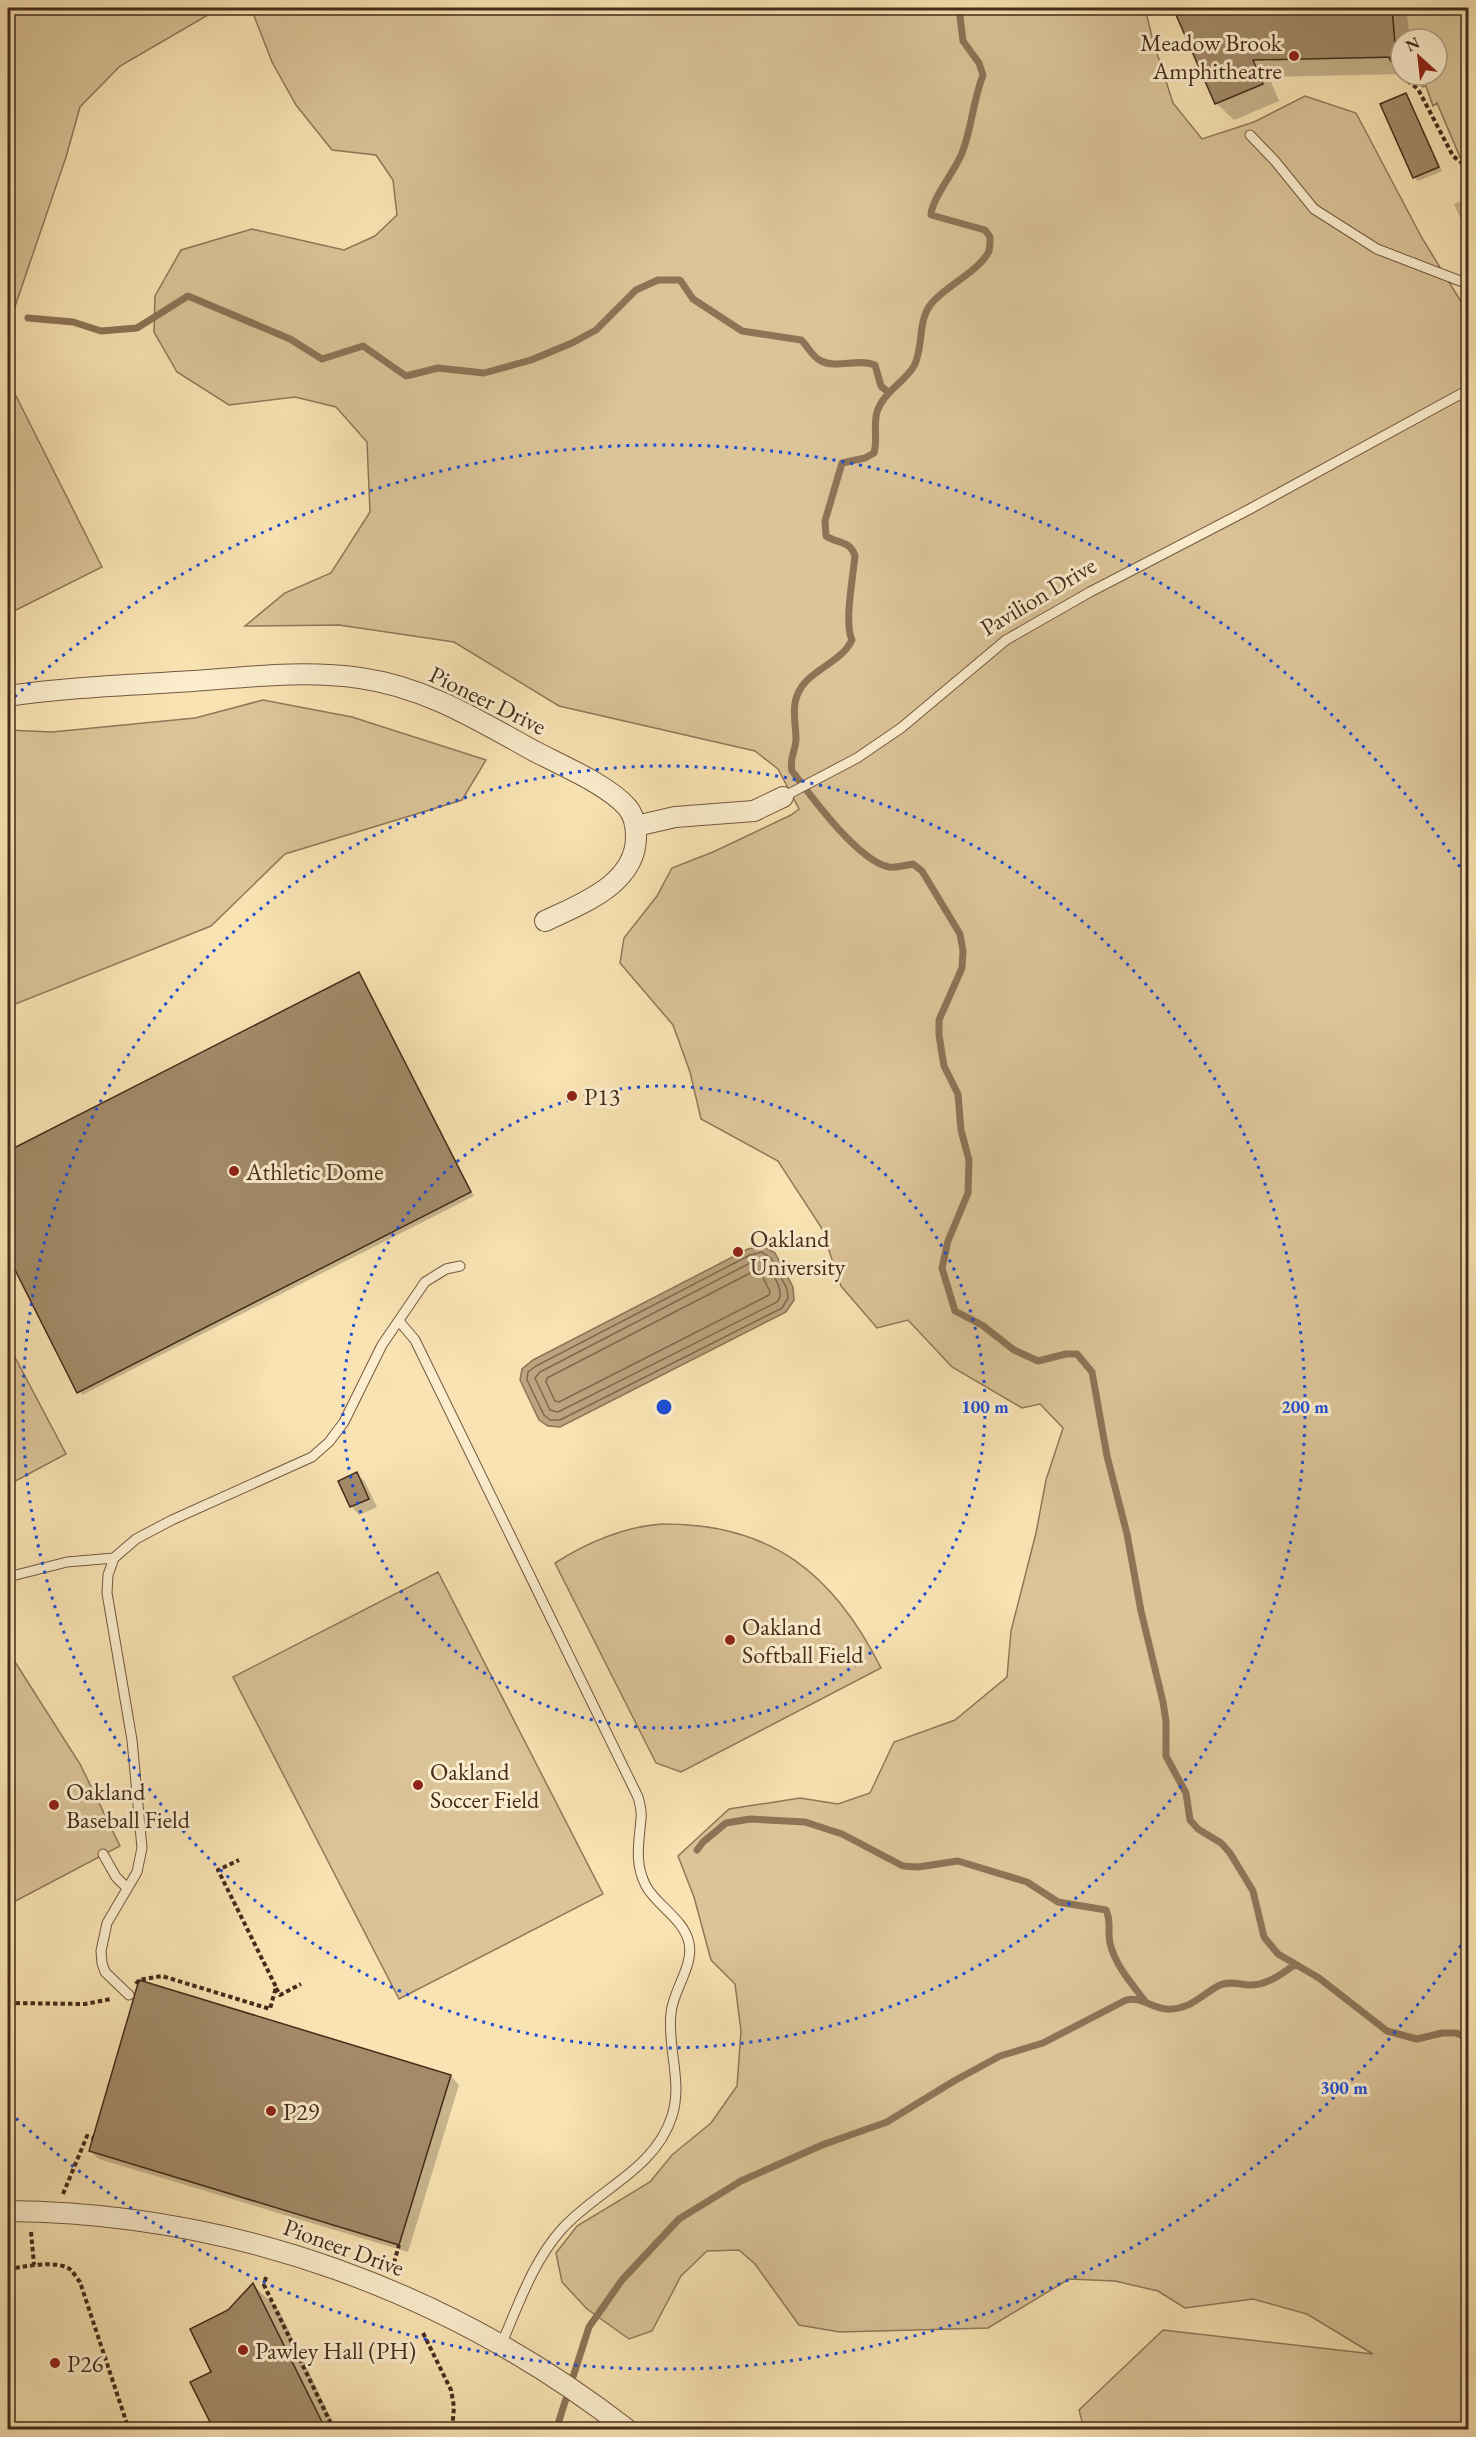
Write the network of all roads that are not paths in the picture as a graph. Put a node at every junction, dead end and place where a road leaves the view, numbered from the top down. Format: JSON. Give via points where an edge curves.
{"nodes":[{"id":1,"x":1250,"y":135,"type":"dead end"},
{"id":2,"x":1468,"y":284,"type":"edge"},
{"id":3,"x":1468,"y":390,"type":"edge"},
{"id":4,"x":8,"y":696,"type":"edge"},
{"id":5,"x":783,"y":797,"type":"joint"},
{"id":6,"x":636,"y":826,"type":"junction"},
{"id":7,"x":545,"y":921,"type":"dead end"},
{"id":8,"x":460,"y":1266,"type":"dead end"},
{"id":9,"x":399,"y":1321,"type":"junction"},
{"id":10,"x":114,"y":1558,"type":"junction"},
{"id":11,"x":8,"y":1577,"type":"edge"},
{"id":12,"x":103,"y":1854,"type":"dead end"},
{"id":13,"x":127,"y":1888,"type":"junction"},
{"id":14,"x":129,"y":1995,"type":"road end"},
{"id":15,"x":8,"y":2211,"type":"edge"},
{"id":16,"x":501,"y":2345,"type":"junction"},
{"id":17,"x":628,"y":2430,"type":"edge"}],
"edges":[{"from":1,"to":2,"type":"lane","via":[[1314,209],[1377,249]]},
{"from":3,"to":5,"type":"lane","name":"Pavilion Drive","via":[[1006,640],[901,728],[857,758]]},
{"from":4,"to":6,"type":"street","name":"Pioneer Drive","via":[[286,674],[372,680],[438,700],[477,718],[610,793],[628,808]]},
{"from":5,"to":6,"type":"street","name":"Pavilion Drive","via":[[754,811],[675,818]]},
{"from":6,"to":7,"type":"street","via":[[632,860],[622,876],[590,899]]},
{"from":8,"to":9,"type":"lane","via":[[446,1269],[425,1282]]},
{"from":9,"to":10,"type":"lane","via":[[382,1345],[344,1422],[330,1442],[312,1457],[172,1520],[136,1539]]},
{"from":9,"to":16,"type":"lane","via":[[415,1340],[638,1797],[642,1817],[637,1854],[647,1887],[689,1942],[689,1960],[671,2007],[677,2098],[671,2119],[647,2157],[561,2230],[533,2274]]},
{"from":10,"to":11,"type":"lane","via":[[67,1562]]},
{"from":10,"to":13,"type":"lane","via":[[107,1593],[132,1740],[142,1848],[137,1872]]},
{"from":12,"to":13,"type":"lane"},
{"from":13,"to":14,"type":"lane","via":[[106,1923],[101,1952],[105,1972]]},
{"from":15,"to":16,"type":"street","name":"Pioneer Drive","via":[[148,2221],[276,2248],[397,2292]]},
{"from":16,"to":17,"type":"street","name":"Pioneer Drive"}]}
